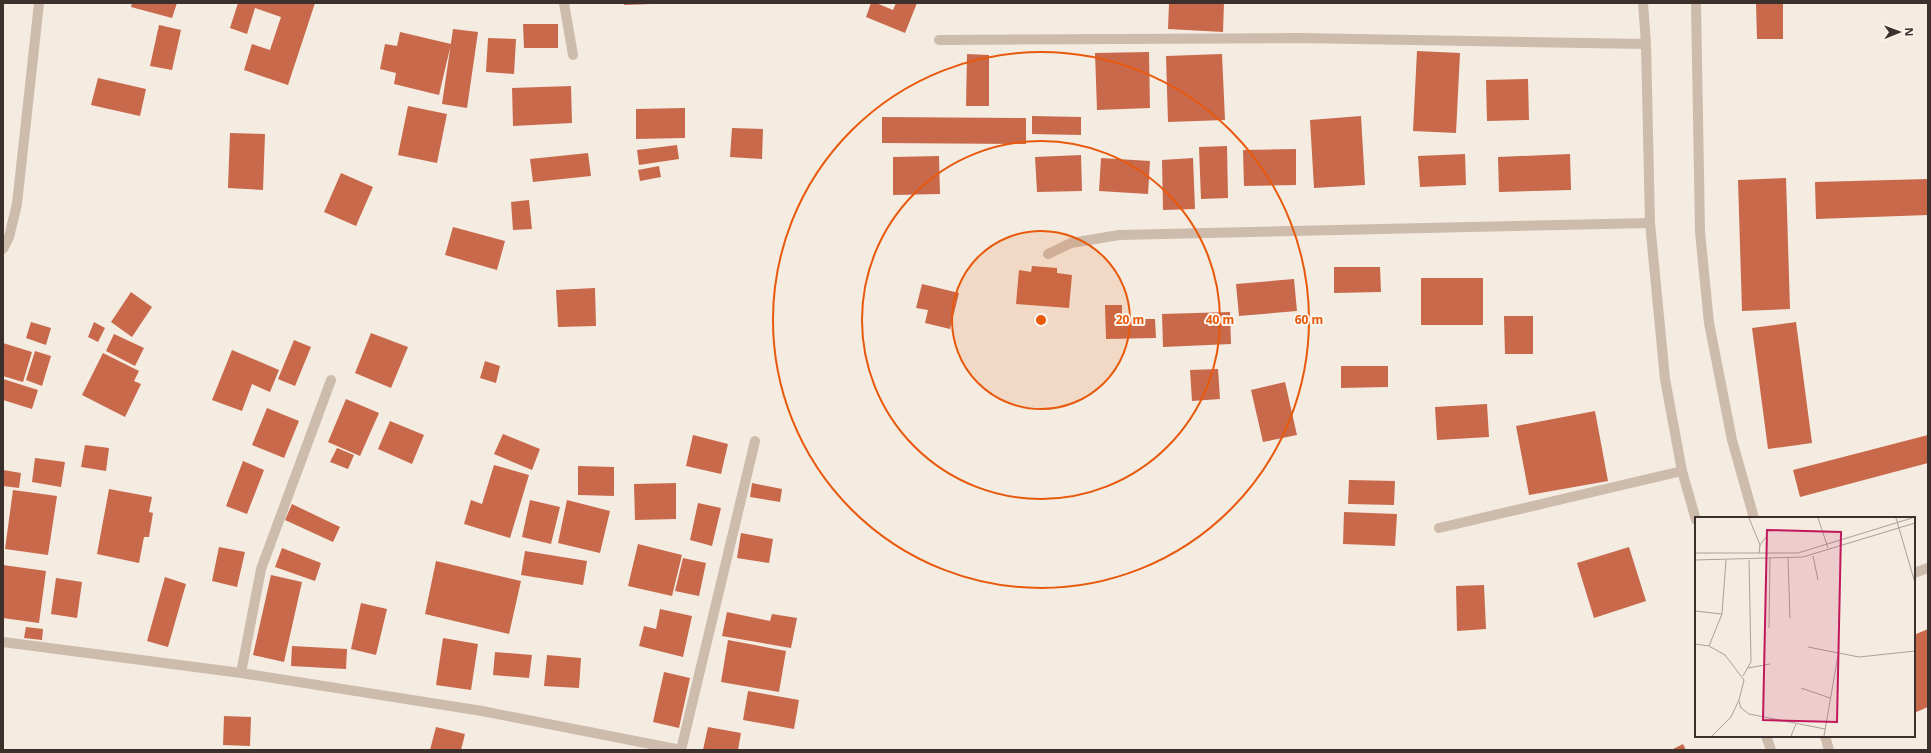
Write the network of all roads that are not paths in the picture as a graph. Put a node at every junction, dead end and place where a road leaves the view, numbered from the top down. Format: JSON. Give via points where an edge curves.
{"nodes":[{"id":1,"x":40,"y":3,"type":"edge"},
{"id":2,"x":564,"y":3,"type":"edge"},
{"id":3,"x":1643,"y":3,"type":"edge"},
{"id":4,"x":1696,"y":3,"type":"edge"},
{"id":5,"x":939,"y":40,"type":"dead end"},
{"id":6,"x":1646,"y":44,"type":"junction"},
{"id":7,"x":573,"y":55,"type":"dead end"},
{"id":8,"x":1650,"y":223,"type":"junction"},
{"id":9,"x":3,"y":249,"type":"edge"},
{"id":10,"x":1048,"y":254,"type":"dead end"},
{"id":11,"x":332,"y":380,"type":"dead end"},
{"id":12,"x":755,"y":441,"type":"dead end"},
{"id":13,"x":1682,"y":471,"type":"junction"},
{"id":14,"x":1695,"y":517,"type":"edge"},
{"id":15,"x":1754,"y":517,"type":"edge"},
{"id":16,"x":1439,"y":528,"type":"dead end"},
{"id":17,"x":1928,"y":568,"type":"edge"},
{"id":18,"x":1915,"y":573,"type":"edge"},
{"id":19,"x":3,"y":642,"type":"edge"},
{"id":20,"x":241,"y":673,"type":"junction"},
{"id":21,"x":1766,"y":737,"type":"edge"},
{"id":22,"x":1824,"y":737,"type":"edge"},
{"id":23,"x":681,"y":750,"type":"edge"},
{"id":24,"x":1771,"y":750,"type":"edge"},
{"id":25,"x":1829,"y":750,"type":"edge"}],
"edges":[{"from":1,"to":9,"type":"street","via":[[16,204],[9,237]]},
{"from":2,"to":7,"type":"street"},
{"from":3,"to":6,"type":"street"},
{"from":4,"to":15,"type":"street","via":[[1700,232],[1709,323],[1732,440]]},
{"from":5,"to":6,"type":"street","via":[[1299,38]]},
{"from":6,"to":8,"type":"street"},
{"from":8,"to":10,"type":"street","via":[[1119,235],[1071,243]]},
{"from":8,"to":13,"type":"street","via":[[1665,379]]},
{"from":11,"to":20,"type":"street","via":[[261,569]]},
{"from":12,"to":23,"type":"street"},
{"from":13,"to":14,"type":"street"},
{"from":13,"to":16,"type":"street"},
{"from":17,"to":18,"type":"street"},
{"from":19,"to":20,"type":"street"},
{"from":20,"to":23,"type":"street","via":[[482,711]]},
{"from":21,"to":24,"type":"street"},
{"from":22,"to":25,"type":"street"}]}
